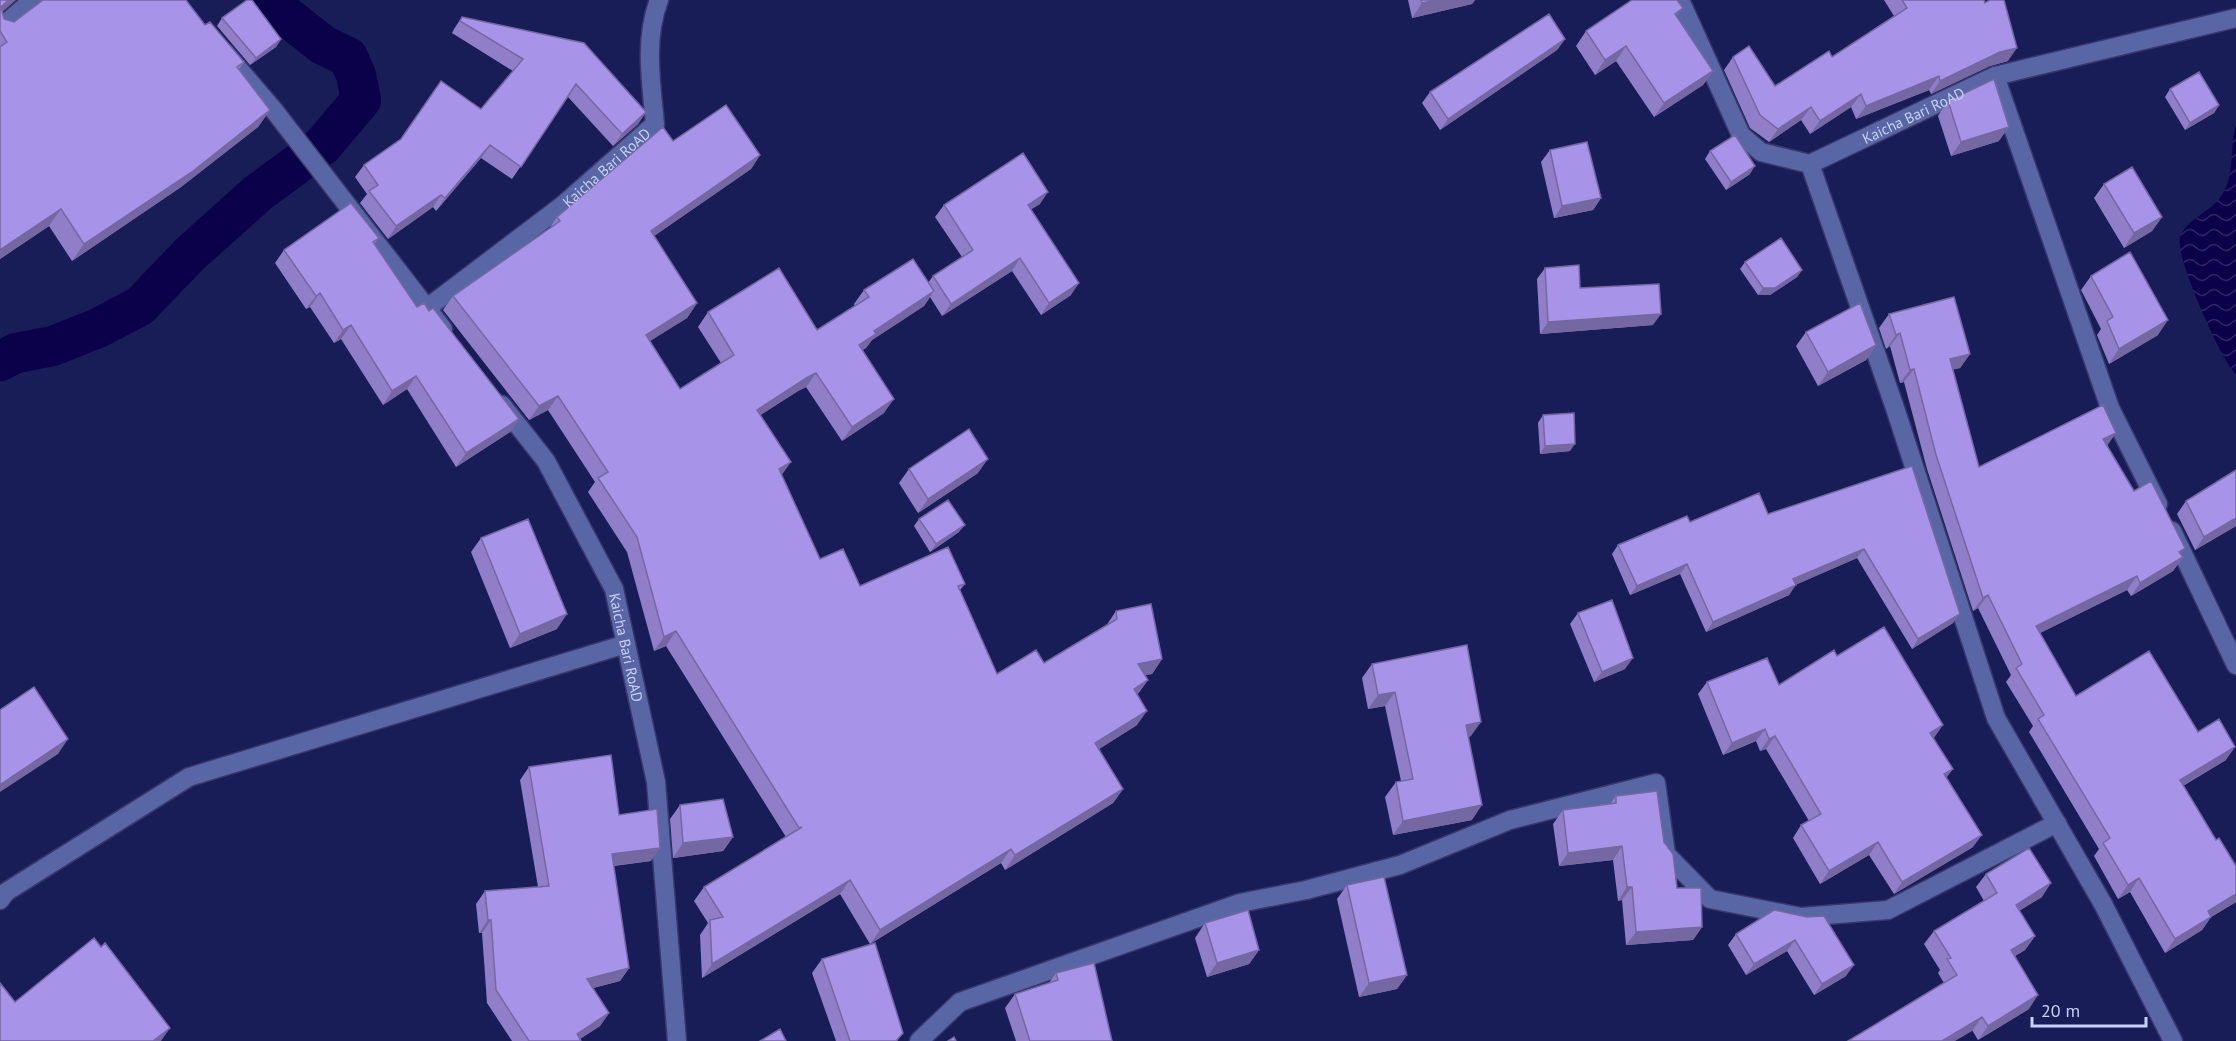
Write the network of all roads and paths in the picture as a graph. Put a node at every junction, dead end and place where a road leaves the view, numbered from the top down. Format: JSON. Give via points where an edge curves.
{"nodes":[{"id":1,"x":33,"y":0,"type":"edge"},
{"id":2,"x":659,"y":0,"type":"edge"},
{"id":3,"x":1680,"y":0,"type":"edge"},
{"id":4,"x":2236,"y":18,"type":"edge"},
{"id":5,"x":0,"y":28,"type":"edge"},
{"id":6,"x":211,"y":36,"type":"edge"},
{"id":7,"x":1995,"y":76,"type":"junction"},
{"id":8,"x":1810,"y":164,"type":"junction"},
{"id":9,"x":428,"y":308,"type":"junction"},
{"id":10,"x":453,"y":340,"type":"edge"},
{"id":11,"x":488,"y":387,"type":"edge"},
{"id":12,"x":626,"y":644,"type":"junction"},
{"id":13,"x":2236,"y":665,"type":"edge"},
{"id":14,"x":2057,"y":822,"type":"junction"},
{"id":15,"x":0,"y":900,"type":"edge"},
{"id":16,"x":677,"y":1041,"type":"edge"},
{"id":17,"x":919,"y":1041,"type":"edge"},
{"id":18,"x":2173,"y":1041,"type":"edge"}],
"edges":[{"from":1,"to":5,"type":"street"},
{"from":2,"to":9,"type":"street","name":"Kaicha Bari RoAD","via":[[651,21],[650,76],[656,124],[563,205]]},
{"from":3,"to":8,"type":"street","via":[[1742,135],[1761,152]]},
{"from":4,"to":7,"type":"street","name":"Kaicha Bari RoAD"},
{"from":6,"to":9,"type":"street"},
{"from":7,"to":8,"type":"street","name":"Kaicha Bari RoAD"},
{"from":7,"to":13,"type":"street","via":[[2110,408]]},
{"from":8,"to":14,"type":"street","via":[[1996,718]]},
{"from":9,"to":10,"type":"street"},
{"from":11,"to":12,"type":"street","name":"Kaicha Bari RoAD","via":[[546,461],[614,589]]},
{"from":12,"to":15,"type":"street","via":[[189,777],[6,892]]},
{"from":12,"to":16,"type":"street","name":"Kaicha Bari RoAD","via":[[656,783]]},
{"from":14,"to":17,"type":"street","via":[[1888,910],[1801,916],[1710,899],[1666,854],[1656,783],[1510,820],[1401,865],[1240,903],[960,1002]]},
{"from":14,"to":18,"type":"street"}]}
